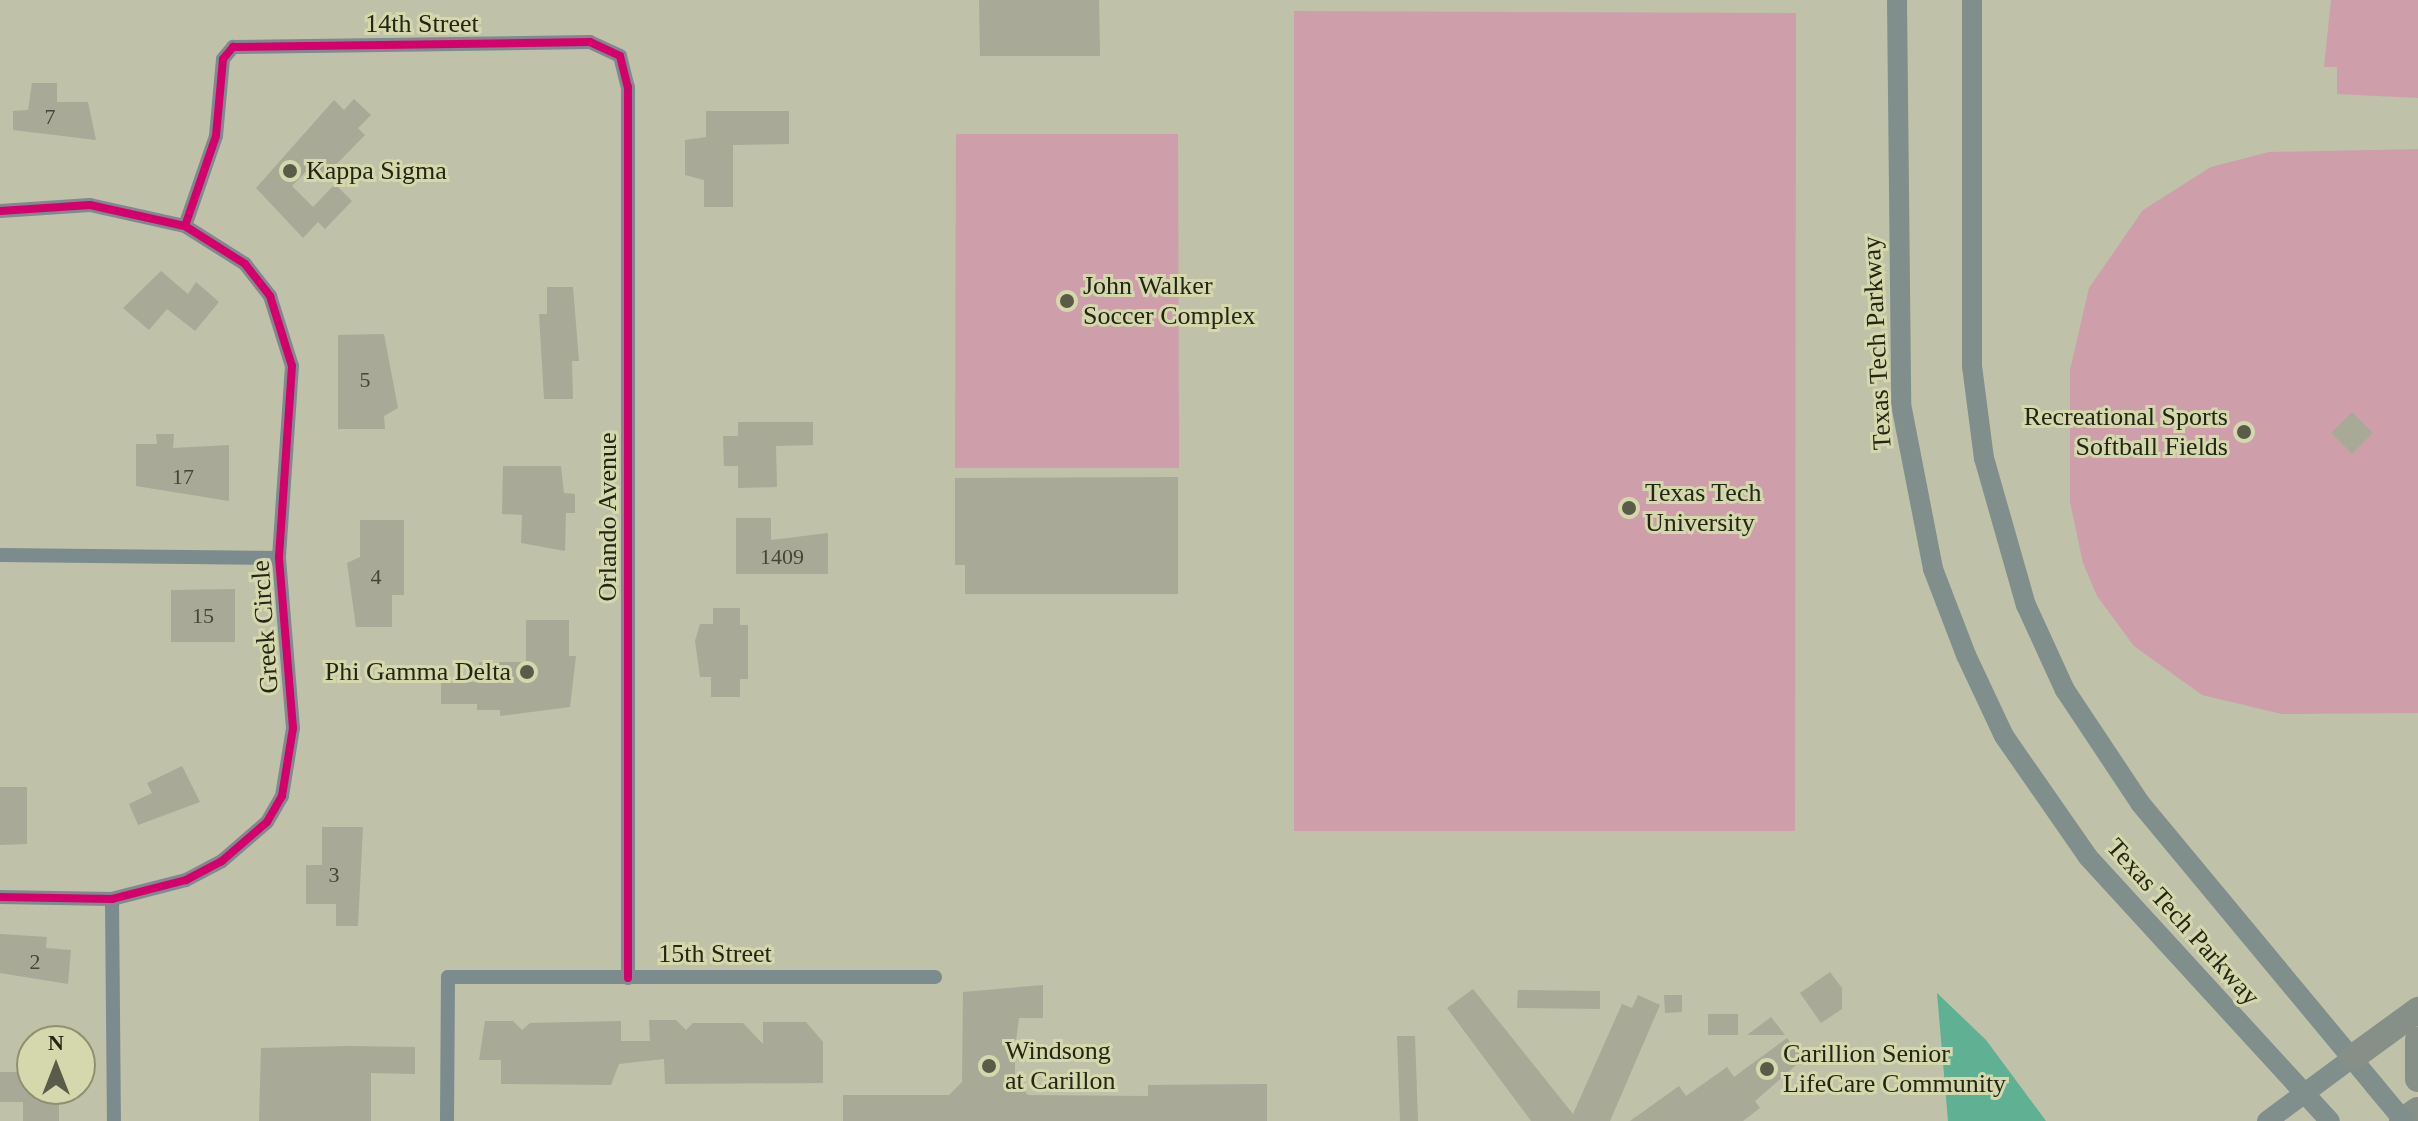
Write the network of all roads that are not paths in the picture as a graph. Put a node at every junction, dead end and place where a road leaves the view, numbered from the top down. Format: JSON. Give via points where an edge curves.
{"nodes":[{"id":1,"x":1897,"y":0,"type":"edge"},
{"id":2,"x":1972,"y":0,"type":"edge"},
{"id":3,"x":620,"y":56,"type":"joint"},
{"id":4,"x":0,"y":211,"type":"edge"},
{"id":5,"x":185,"y":226,"type":"junction"},
{"id":6,"x":0,"y":555,"type":"edge"},
{"id":7,"x":279,"y":558,"type":"junction"},
{"id":8,"x":0,"y":897,"type":"edge"},
{"id":9,"x":112,"y":899,"type":"junction"},
{"id":10,"x":935,"y":977,"type":"dead end"},
{"id":11,"x":628,"y":978,"type":"junction"},
{"id":12,"x":2418,"y":1010,"type":"edge"},
{"id":13,"x":2352,"y":1058,"type":"junction"},
{"id":14,"x":2305,"y":1093,"type":"junction"},
{"id":15,"x":2418,"y":1110,"type":"edge"},
{"id":16,"x":114,"y":1121,"type":"edge"},
{"id":17,"x":447,"y":1121,"type":"edge"},
{"id":18,"x":2267,"y":1121,"type":"edge"},
{"id":19,"x":2330,"y":1121,"type":"edge"},
{"id":20,"x":2403,"y":1121,"type":"edge"}],
"edges":[{"from":1,"to":14,"type":"main road","name":"Texas Tech Parkway","via":[[1901,404],[1933,569],[1966,655],[2044,800]]},
{"from":2,"to":13,"type":"main road","name":"Texas Tech Parkway","via":[[1972,366],[1984,458],[2026,605],[2065,690],[2132,792]]},
{"from":3,"to":5,"type":"street","name":"14th Street","via":[[590,42],[241,45],[225,55],[216,136]]},
{"from":3,"to":11,"type":"street","name":"Orlando Avenue","via":[[628,87]]},
{"from":4,"to":5,"type":"street","name":"Greek Circle","via":[[90,205]]},
{"from":5,"to":7,"type":"street","name":"Greek Circle","via":[[245,264],[270,296],[291,347]]},
{"from":6,"to":7,"type":"street","name":"Greek Circle"},
{"from":7,"to":9,"type":"street","name":"Greek Circle","via":[[293,728],[282,796],[267,822],[222,861],[186,880]]},
{"from":8,"to":9,"type":"street","name":"Greek Circle"},
{"from":9,"to":16,"type":"street"},
{"from":10,"to":11,"type":"street","name":"15th Street"},
{"from":11,"to":17,"type":"street","name":"15th Street","via":[[448,977]]},
{"from":12,"to":13,"type":"highway"},
{"from":13,"to":14,"type":"main road"},
{"from":13,"to":20,"type":"main road","name":"Texas Tech Parkway","bridge":true},
{"from":14,"to":18,"type":"main road"},
{"from":14,"to":19,"type":"main road","name":"Texas Tech Parkway"},
{"from":15,"to":20,"type":"highway"}]}
